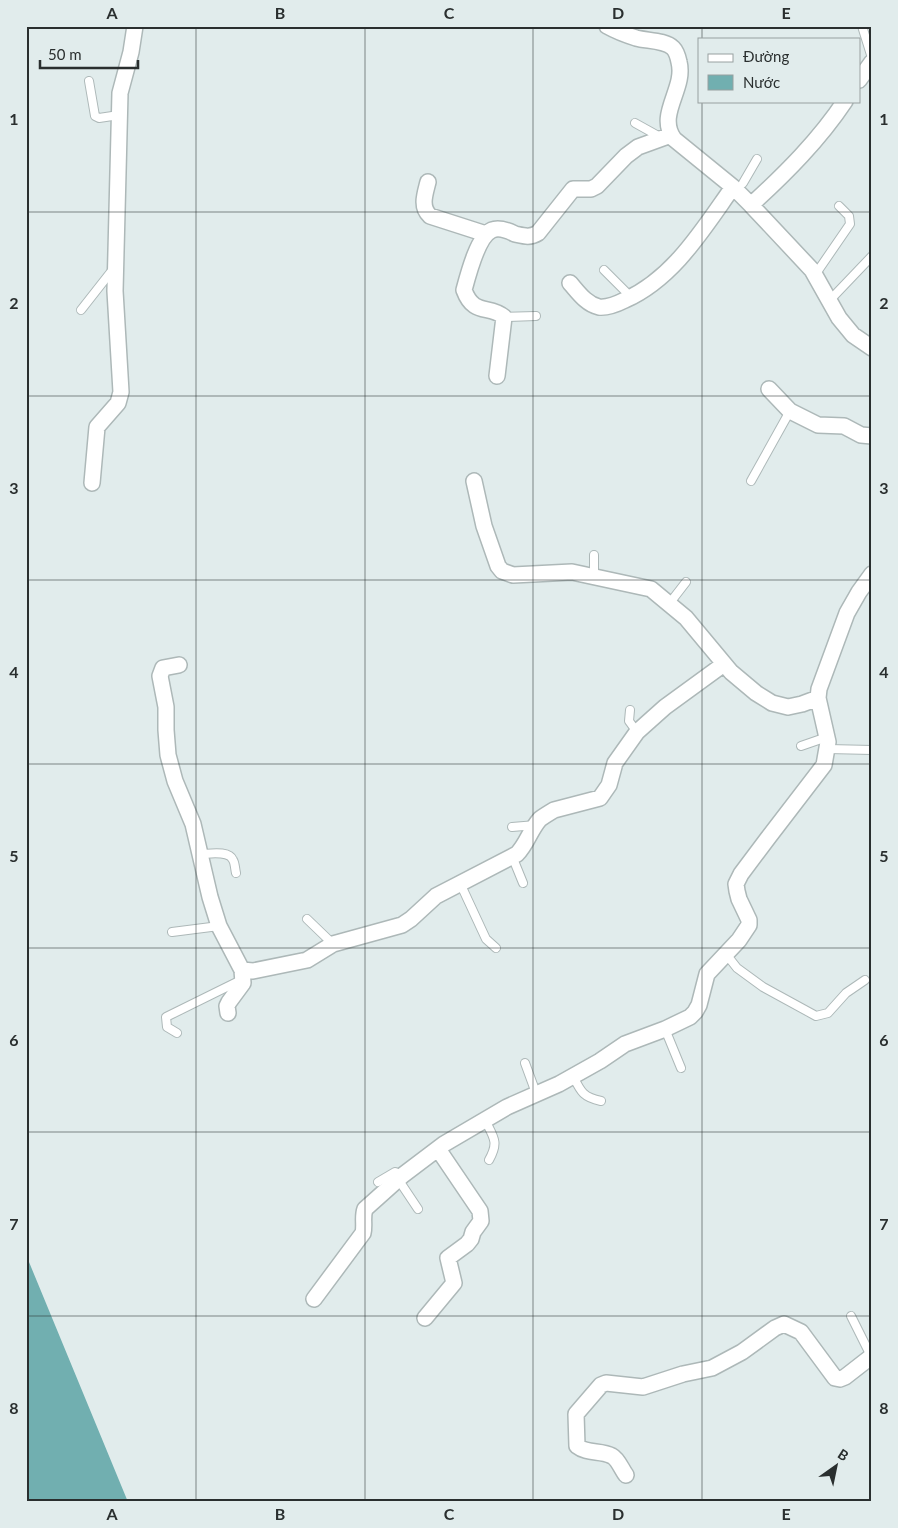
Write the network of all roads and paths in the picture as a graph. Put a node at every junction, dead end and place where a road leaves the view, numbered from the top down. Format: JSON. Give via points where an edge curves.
{"nodes":[{"id":1,"x":135,"y":26,"type":"edge"},
{"id":2,"x":607,"y":26,"type":"edge"},
{"id":3,"x":862,"y":26,"type":"edge"},
{"id":4,"x":872,"y":58,"type":"edge"},
{"id":5,"x":872,"y":62,"type":"edge"},
{"id":6,"x":860,"y":79,"type":"edge"},
{"id":7,"x":89,"y":81,"type":"dead end"},
{"id":8,"x":844,"y":102,"type":"edge"},
{"id":9,"x":119,"y":115,"type":"junction"},
{"id":10,"x":635,"y":123,"type":"dead end"},
{"id":11,"x":666,"y":137,"type":"junction"},
{"id":12,"x":758,"y":159,"type":"dead end"},
{"id":13,"x":428,"y":182,"type":"dead end"},
{"id":14,"x":739,"y":187,"type":"junction"},
{"id":15,"x":751,"y":205,"type":"junction"},
{"id":16,"x":839,"y":206,"type":"dead end"},
{"id":17,"x":486,"y":234,"type":"junction"},
{"id":18,"x":872,"y":256,"type":"edge"},
{"id":19,"x":116,"y":266,"type":"junction"},
{"id":20,"x":604,"y":270,"type":"dead end"},
{"id":21,"x":815,"y":275,"type":"junction"},
{"id":22,"x":570,"y":283,"type":"dead end"},
{"id":23,"x":631,"y":297,"type":"junction"},
{"id":24,"x":830,"y":300,"type":"junction"},
{"id":25,"x":82,"y":310,"type":"dead end"},
{"id":26,"x":536,"y":316,"type":"dead end"},
{"id":27,"x":504,"y":318,"type":"junction"},
{"id":28,"x":872,"y":348,"type":"edge"},
{"id":29,"x":497,"y":376,"type":"dead end"},
{"id":30,"x":769,"y":390,"type":"dead end"},
{"id":31,"x":790,"y":411,"type":"junction"},
{"id":32,"x":872,"y":436,"type":"edge"},
{"id":33,"x":474,"y":481,"type":"dead end"},
{"id":34,"x":751,"y":481,"type":"dead end"},
{"id":35,"x":92,"y":484,"type":"dead end"},
{"id":36,"x":594,"y":555,"type":"dead end"},
{"id":37,"x":872,"y":574,"type":"edge"},
{"id":38,"x":594,"y":577,"type":"junction"},
{"id":39,"x":686,"y":582,"type":"dead end"},
{"id":40,"x":669,"y":604,"type":"junction"},
{"id":41,"x":724,"y":664,"type":"junction"},
{"id":42,"x":180,"y":665,"type":"dead end"},
{"id":43,"x":818,"y":698,"type":"junction"},
{"id":44,"x":630,"y":710,"type":"dead end"},
{"id":45,"x":637,"y":732,"type":"junction"},
{"id":46,"x":828,"y":743,"type":"junction"},
{"id":47,"x":801,"y":746,"type":"dead end"},
{"id":48,"x":872,"y":750,"type":"edge"},
{"id":49,"x":536,"y":825,"type":"junction"},
{"id":50,"x":512,"y":828,"type":"dead end"},
{"id":51,"x":200,"y":854,"type":"junction"},
{"id":52,"x":512,"y":856,"type":"junction"},
{"id":53,"x":236,"y":873,"type":"dead end"},
{"id":54,"x":460,"y":883,"type":"junction"},
{"id":55,"x":522,"y":883,"type":"dead end"},
{"id":56,"x":307,"y":919,"type":"dead end"},
{"id":57,"x":219,"y":926,"type":"junction"},
{"id":58,"x":172,"y":932,"type":"dead end"},
{"id":59,"x":333,"y":944,"type":"junction"},
{"id":60,"x":496,"y":948,"type":"dead end"},
{"id":61,"x":726,"y":954,"type":"junction"},
{"id":62,"x":242,"y":974,"type":"junction"},
{"id":63,"x":865,"y":980,"type":"dead end"},
{"id":64,"x":228,"y":1013,"type":"dead end"},
{"id":65,"x":665,"y":1029,"type":"junction"},
{"id":66,"x":177,"y":1032,"type":"dead end"},
{"id":67,"x":526,"y":1063,"type":"dead end"},
{"id":68,"x":681,"y":1068,"type":"dead end"},
{"id":69,"x":573,"y":1076,"type":"junction"},
{"id":70,"x":536,"y":1093,"type":"junction"},
{"id":71,"x":601,"y":1101,"type":"dead end"},
{"id":72,"x":485,"y":1120,"type":"junction"},
{"id":73,"x":438,"y":1148,"type":"junction"},
{"id":74,"x":489,"y":1160,"type":"dead end"},
{"id":75,"x":401,"y":1177,"type":"junction"},
{"id":76,"x":378,"y":1182,"type":"dead end"},
{"id":77,"x":418,"y":1209,"type":"dead end"},
{"id":78,"x":314,"y":1299,"type":"dead end"},
{"id":79,"x":851,"y":1316,"type":"dead end"},
{"id":80,"x":425,"y":1318,"type":"dead end"},
{"id":81,"x":872,"y":1356,"type":"edge"},
{"id":82,"x":626,"y":1475,"type":"dead end"}],
"edges":[{"from":1,"to":9,"type":"street","via":[[121,87]]},
{"from":2,"to":11,"type":"street","via":[[635,38],[673,48],[680,79]]},
{"from":3,"to":4,"type":"lane"},
{"from":5,"to":6,"type":"street"},
{"from":7,"to":9,"type":"lane","via":[[95,116]]},
{"from":8,"to":15,"type":"street","via":[[801,157]]},
{"from":9,"to":19,"type":"street"},
{"from":10,"to":11,"type":"lane"},
{"from":11,"to":14,"type":"street"},
{"from":11,"to":17,"type":"street","via":[[638,147],[597,186],[574,189],[532,237],[500,229]]},
{"from":12,"to":14,"type":"lane"},
{"from":13,"to":17,"type":"street","via":[[425,212]]},
{"from":14,"to":15,"type":"street"},
{"from":14,"to":23,"type":"street","via":[[664,274]]},
{"from":15,"to":21,"type":"street"},
{"from":16,"to":21,"type":"lane","via":[[849,216],[850,224]]},
{"from":17,"to":27,"type":"street","via":[[473,260],[464,290],[470,303]]},
{"from":18,"to":24,"type":"lane"},
{"from":19,"to":25,"type":"lane"},
{"from":19,"to":35,"type":"street","via":[[121,392],[118,403],[97,427]]},
{"from":20,"to":23,"type":"lane"},
{"from":21,"to":24,"type":"street"},
{"from":22,"to":23,"type":"street","via":[[584,299],[601,307]]},
{"from":24,"to":28,"type":"street","via":[[853,335]]},
{"from":26,"to":27,"type":"lane"},
{"from":27,"to":29,"type":"street"},
{"from":30,"to":31,"type":"street"},
{"from":31,"to":32,"type":"street","via":[[818,425],[844,426],[861,436]]},
{"from":31,"to":34,"type":"lane"},
{"from":33,"to":38,"type":"street","via":[[484,526],[502,571],[513,575],[566,571]]},
{"from":36,"to":38,"type":"lane"},
{"from":37,"to":43,"type":"street","via":[[847,614]]},
{"from":38,"to":40,"type":"street","via":[[651,589]]},
{"from":39,"to":40,"type":"lane"},
{"from":40,"to":41,"type":"street","via":[[698,631]]},
{"from":41,"to":43,"type":"street","via":[[739,680],[772,703],[788,707]]},
{"from":41,"to":45,"type":"street"},
{"from":42,"to":51,"type":"street","via":[[163,668],[160,676],[166,707],[168,754]]},
{"from":43,"to":46,"type":"street"},
{"from":44,"to":45,"type":"lane","via":[[629,721]]},
{"from":45,"to":49,"type":"street","via":[[615,763],[609,785],[600,798],[554,810]]},
{"from":46,"to":47,"type":"lane"},
{"from":46,"to":48,"type":"lane"},
{"from":46,"to":61,"type":"street","via":[[824,765],[736,884],[749,925]]},
{"from":49,"to":50,"type":"lane"},
{"from":49,"to":52,"type":"street","via":[[523,848]]},
{"from":51,"to":53,"type":"lane","via":[[230,856]]},
{"from":51,"to":57,"type":"street"},
{"from":52,"to":54,"type":"street"},
{"from":52,"to":55,"type":"lane"},
{"from":54,"to":59,"type":"street","via":[[436,896],[402,924]]},
{"from":54,"to":60,"type":"lane","via":[[486,939]]},
{"from":56,"to":59,"type":"lane"},
{"from":57,"to":58,"type":"lane"},
{"from":57,"to":62,"type":"street"},
{"from":59,"to":62,"type":"street","via":[[307,960]]},
{"from":61,"to":63,"type":"lane","via":[[737,968],[763,987],[816,1016],[828,1014],[846,993]]},
{"from":61,"to":65,"type":"street","via":[[707,974],[696,1012]]},
{"from":62,"to":64,"type":"street","via":[[241,985],[227,1006]]},
{"from":62,"to":66,"type":"lane","via":[[166,1017],[168,1027]]},
{"from":65,"to":68,"type":"lane"},
{"from":65,"to":69,"type":"street","via":[[625,1044]]},
{"from":67,"to":70,"type":"lane"},
{"from":69,"to":70,"type":"street"},
{"from":69,"to":71,"type":"lane","via":[[584,1094]]},
{"from":70,"to":72,"type":"street"},
{"from":72,"to":73,"type":"street"},
{"from":72,"to":74,"type":"lane","via":[[496,1140]]},
{"from":73,"to":75,"type":"street"},
{"from":73,"to":80,"type":"street","via":[[482,1217],[467,1244],[448,1258],[454,1283]]},
{"from":75,"to":76,"type":"lane","via":[[395,1172]]},
{"from":75,"to":77,"type":"lane"},
{"from":75,"to":78,"type":"street","via":[[365,1209],[363,1233]]},
{"from":79,"to":81,"type":"lane"},
{"from":81,"to":82,"type":"street","via":[[845,1377],[836,1378],[801,1332],[784,1324],[712,1368],[643,1387],[606,1383],[576,1414],[576,1446],[614,1457]]}]}
